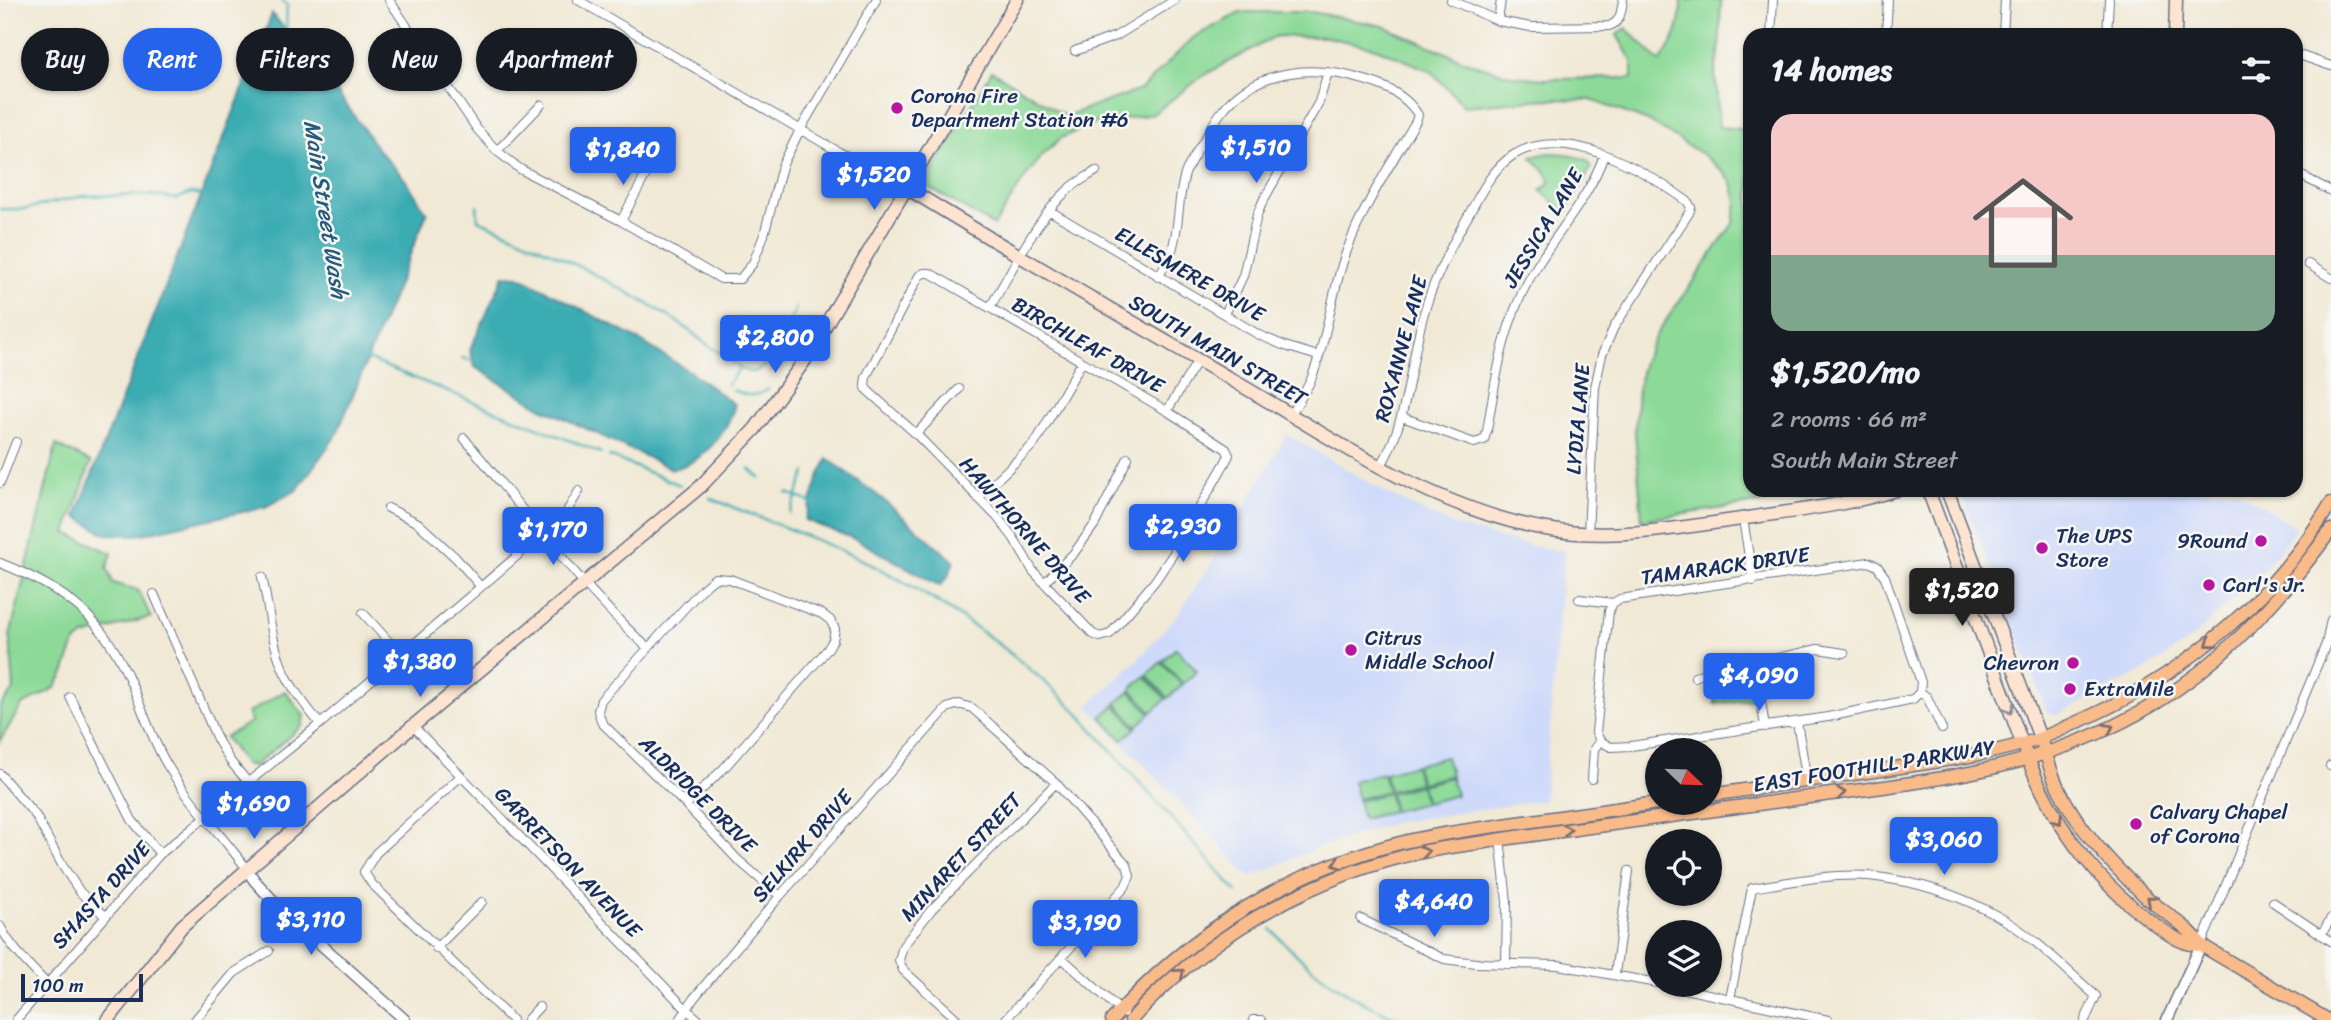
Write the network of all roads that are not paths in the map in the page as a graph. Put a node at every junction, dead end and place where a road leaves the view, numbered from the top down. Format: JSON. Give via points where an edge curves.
{"nodes":[{"id":1,"x":389,"y":0,"type":"edge"},
{"id":2,"x":578,"y":0,"type":"edge"},
{"id":3,"x":876,"y":0,"type":"edge"},
{"id":4,"x":1017,"y":0,"type":"edge"},
{"id":5,"x":1451,"y":0,"type":"edge"},
{"id":6,"x":1502,"y":0,"type":"edge"},
{"id":7,"x":1623,"y":0,"type":"edge"},
{"id":8,"x":1773,"y":0,"type":"edge"},
{"id":9,"x":1888,"y":0,"type":"edge"},
{"id":10,"x":2005,"y":0,"type":"edge"},
{"id":11,"x":2109,"y":0,"type":"edge"},
{"id":12,"x":2176,"y":0,"type":"edge"},
{"id":13,"x":1172,"y":1,"type":"edge"},
{"id":14,"x":1498,"y":21,"type":"junction"},
{"id":15,"x":1771,"y":28,"type":"edge"},
{"id":16,"x":1886,"y":28,"type":"edge"},
{"id":17,"x":2003,"y":28,"type":"edge"},
{"id":18,"x":2107,"y":28,"type":"edge"},
{"id":19,"x":2175,"y":28,"type":"edge"},
{"id":20,"x":1075,"y":51,"type":"dead end"},
{"id":21,"x":2303,"y":56,"type":"edge"},
{"id":22,"x":2331,"y":66,"type":"edge"},
{"id":23,"x":1328,"y":72,"type":"junction"},
{"id":24,"x":541,"y":105,"type":"dead end"},
{"id":25,"x":800,"y":130,"type":"junction"},
{"id":26,"x":497,"y":151,"type":"junction"},
{"id":27,"x":1604,"y":155,"type":"junction"},
{"id":28,"x":651,"y":165,"type":"dead end"},
{"id":29,"x":1096,"y":171,"type":"dead end"},
{"id":30,"x":2303,"y":177,"type":"edge"},
{"id":31,"x":907,"y":188,"type":"junction"},
{"id":32,"x":2331,"y":191,"type":"edge"},
{"id":33,"x":1050,"y":211,"type":"junction"},
{"id":34,"x":621,"y":221,"type":"junction"},
{"id":35,"x":1021,"y":256,"type":"junction"},
{"id":36,"x":2308,"y":264,"type":"dead end"},
{"id":37,"x":1158,"y":277,"type":"junction"},
{"id":38,"x":2331,"y":278,"type":"edge"},
{"id":39,"x":990,"y":307,"type":"junction"},
{"id":40,"x":1225,"y":314,"type":"junction"},
{"id":41,"x":1318,"y":356,"type":"junction"},
{"id":42,"x":1198,"y":360,"type":"junction"},
{"id":43,"x":1082,"y":362,"type":"junction"},
{"id":44,"x":864,"y":385,"type":"joint"},
{"id":45,"x":959,"y":389,"type":"dead end"},
{"id":46,"x":1167,"y":411,"type":"junction"},
{"id":47,"x":1291,"y":414,"type":"junction"},
{"id":48,"x":1402,"y":417,"type":"junction"},
{"id":49,"x":916,"y":434,"type":"junction"},
{"id":50,"x":464,"y":438,"type":"dead end"},
{"id":51,"x":16,"y":442,"type":"dead end"},
{"id":52,"x":1128,"y":458,"type":"dead end"},
{"id":53,"x":1381,"y":466,"type":"junction"},
{"id":54,"x":0,"y":483,"type":"edge"},
{"id":55,"x":579,"y":491,"type":"dead end"},
{"id":56,"x":1873,"y":497,"type":"edge"},
{"id":57,"x":1931,"y":497,"type":"edge"},
{"id":58,"x":1950,"y":497,"type":"edge"},
{"id":59,"x":978,"y":498,"type":"junction"},
{"id":60,"x":2331,"y":503,"type":"edge"},
{"id":61,"x":388,"y":508,"type":"dead end"},
{"id":62,"x":1743,"y":519,"type":"junction"},
{"id":63,"x":2331,"y":530,"type":"edge"},
{"id":64,"x":544,"y":533,"type":"junction"},
{"id":65,"x":1588,"y":534,"type":"junction"},
{"id":66,"x":0,"y":564,"type":"edge"},
{"id":67,"x":1959,"y":572,"type":"junction"},
{"id":68,"x":262,"y":577,"type":"dead end"},
{"id":69,"x":1754,"y":581,"type":"junction"},
{"id":70,"x":585,"y":583,"type":"junction"},
{"id":71,"x":1044,"y":583,"type":"junction"},
{"id":72,"x":480,"y":586,"type":"junction"},
{"id":73,"x":154,"y":594,"type":"dead end"},
{"id":74,"x":1579,"y":599,"type":"dead end"},
{"id":75,"x":1989,"y":599,"type":"junction"},
{"id":76,"x":1613,"y":603,"type":"junction"},
{"id":77,"x":363,"y":612,"type":"dead end"},
{"id":78,"x":2331,"y":620,"type":"edge"},
{"id":79,"x":1100,"y":637,"type":"joint"},
{"id":80,"x":648,"y":648,"type":"junction"},
{"id":81,"x":1844,"y":653,"type":"dead end"},
{"id":82,"x":401,"y":655,"type":"junction"},
{"id":83,"x":1755,"y":663,"type":"junction"},
{"id":84,"x":1695,"y":677,"type":"dead end"},
{"id":85,"x":1920,"y":692,"type":"junction"},
{"id":86,"x":70,"y":697,"type":"dead end"},
{"id":87,"x":1797,"y":722,"type":"junction"},
{"id":88,"x":320,"y":723,"type":"junction"},
{"id":89,"x":413,"y":726,"type":"junction"},
{"id":90,"x":1765,"y":727,"type":"junction"},
{"id":91,"x":1942,"y":729,"type":"dead end"},
{"id":92,"x":2040,"y":738,"type":"junction"},
{"id":93,"x":1600,"y":741,"type":"junction"},
{"id":94,"x":2022,"y":743,"type":"junction"},
{"id":95,"x":2045,"y":753,"type":"junction"},
{"id":96,"x":2028,"y":759,"type":"junction"},
{"id":97,"x":0,"y":774,"type":"edge"},
{"id":98,"x":461,"y":776,"type":"junction"},
{"id":99,"x":1592,"y":779,"type":"dead end"},
{"id":100,"x":1807,"y":781,"type":"junction"},
{"id":101,"x":248,"y":782,"type":"junction"},
{"id":102,"x":1056,"y":783,"type":"junction"},
{"id":103,"x":1722,"y":793,"type":"edge"},
{"id":104,"x":686,"y":805,"type":"junction"},
{"id":105,"x":1645,"y":805,"type":"edge"},
{"id":106,"x":1722,"y":806,"type":"edge"},
{"id":107,"x":1722,"y":808,"type":"edge"},
{"id":108,"x":1667,"y":816,"type":"edge"},
{"id":109,"x":205,"y":818,"type":"junction"},
{"id":110,"x":1498,"y":826,"type":"junction"},
{"id":111,"x":1500,"y":840,"type":"junction"},
{"id":112,"x":160,"y":854,"type":"junction"},
{"id":113,"x":247,"y":869,"type":"junction"},
{"id":114,"x":1629,"y":871,"type":"dead end"},
{"id":115,"x":780,"y":896,"type":"junction"},
{"id":116,"x":482,"y":902,"type":"dead end"},
{"id":117,"x":2273,"y":902,"type":"dead end"},
{"id":118,"x":105,"y":916,"type":"junction"},
{"id":119,"x":2331,"y":918,"type":"edge"},
{"id":120,"x":1361,"y":919,"type":"dead end"},
{"id":121,"x":0,"y":926,"type":"edge"},
{"id":122,"x":2321,"y":935,"type":"junction"},
{"id":123,"x":2331,"y":941,"type":"edge"},
{"id":124,"x":2201,"y":945,"type":"junction"},
{"id":125,"x":436,"y":948,"type":"junction"},
{"id":126,"x":269,"y":951,"type":"dead end"},
{"id":127,"x":1062,"y":958,"type":"junction"},
{"id":128,"x":1506,"y":964,"type":"junction"},
{"id":129,"x":1615,"y":974,"type":"junction"},
{"id":130,"x":1645,"y":980,"type":"edge"},
{"id":131,"x":46,"y":983,"type":"junction"},
{"id":132,"x":1721,"y":997,"type":"edge"},
{"id":133,"x":1730,"y":999,"type":"junction"},
{"id":134,"x":539,"y":1007,"type":"dead end"},
{"id":135,"x":686,"y":1009,"type":"junction"},
{"id":136,"x":1123,"y":1018,"type":"edge"},
{"id":137,"x":111,"y":1019,"type":"edge"},
{"id":138,"x":16,"y":1020,"type":"edge"},
{"id":139,"x":195,"y":1020,"type":"edge"},
{"id":140,"x":405,"y":1020,"type":"edge"},
{"id":141,"x":512,"y":1020,"type":"edge"},
{"id":142,"x":527,"y":1020,"type":"edge"},
{"id":143,"x":680,"y":1020,"type":"edge"},
{"id":144,"x":699,"y":1020,"type":"edge"},
{"id":145,"x":958,"y":1020,"type":"edge"},
{"id":146,"x":1004,"y":1020,"type":"edge"},
{"id":147,"x":1828,"y":1020,"type":"edge"},
{"id":148,"x":2085,"y":1020,"type":"edge"},
{"id":149,"x":2167,"y":1020,"type":"edge"},
{"id":150,"x":2328,"y":1020,"type":"edge"}],
"edges":[{"from":1,"to":26,"type":"street"},
{"from":2,"to":25,"type":"street","name":"SOUTH MAIN STREET"},
{"from":3,"to":25,"type":"street"},
{"from":4,"to":31,"type":"main road"},
{"from":5,"to":14,"type":"street"},
{"from":6,"to":14,"type":"street"},
{"from":7,"to":14,"type":"street","via":[[1621,16],[1609,26],[1531,27]]},
{"from":8,"to":15,"type":"street"},
{"from":9,"to":16,"type":"street"},
{"from":10,"to":17,"type":"street"},
{"from":11,"to":18,"type":"street"},
{"from":12,"to":19,"type":"main road"},
{"from":13,"to":20,"type":"street","via":[[1116,36]]},
{"from":21,"to":22,"type":"street"},
{"from":23,"to":37,"type":"street","via":[[1281,74],[1237,96],[1223,109],[1186,172],[1171,256]]},
{"from":23,"to":40,"type":"street","via":[[1319,102],[1257,215],[1243,276]]},
{"from":23,"to":41,"type":"street","via":[[1380,84],[1418,115],[1346,252]]},
{"from":24,"to":26,"type":"street"},
{"from":25,"to":31,"type":"street","name":"SOUTH MAIN STREET"},
{"from":25,"to":34,"type":"street","via":[[782,166],[753,263],[740,279],[721,279]]},
{"from":26,"to":34,"type":"street","via":[[520,169]]},
{"from":27,"to":48,"type":"street","name":"ROXANNE LANE","via":[[1568,145],[1533,146],[1497,169],[1443,263],[1424,314]]},
{"from":27,"to":48,"type":"street","name":"JESSICA LANE","via":[[1588,191],[1531,275],[1512,315],[1484,440],[1474,443]]},
{"from":27,"to":65,"type":"street","name":"LYDIA LANE","via":[[1655,178],[1690,207],[1614,327],[1602,355],[1595,387]]},
{"from":28,"to":34,"type":"street"},
{"from":29,"to":33,"type":"street","via":[[1070,188]]},
{"from":30,"to":32,"type":"street"},
{"from":31,"to":35,"type":"main road","name":"SOUTH MAIN STREET"},
{"from":31,"to":70,"type":"main road","via":[[805,360],[755,429],[700,487]]},
{"from":33,"to":35,"type":"street"},
{"from":33,"to":37,"type":"street","name":"ELLESMERE DRIVE"},
{"from":35,"to":39,"type":"street"},
{"from":35,"to":42,"type":"main road","name":"SOUTH MAIN STREET"},
{"from":36,"to":38,"type":"street"},
{"from":37,"to":40,"type":"street","name":"ELLESMERE DRIVE"},
{"from":39,"to":43,"type":"street","name":"BIRCHLEAF DRIVE"},
{"from":39,"to":44,"type":"street","name":"BIRCHLEAF DRIVE","via":[[930,273],[919,276]]},
{"from":40,"to":41,"type":"street","name":"ELLESMERE DRIVE","via":[[1259,335]]},
{"from":41,"to":47,"type":"street","via":[[1312,378]]},
{"from":42,"to":46,"type":"street"},
{"from":42,"to":47,"type":"main road","name":"SOUTH MAIN STREET"},
{"from":43,"to":46,"type":"street","name":"BIRCHLEAF DRIVE"},
{"from":43,"to":59,"type":"street","via":[[1035,443]]},
{"from":44,"to":49,"type":"street","name":"HAWTHORNE DRIVE"},
{"from":45,"to":49,"type":"street"},
{"from":46,"to":79,"type":"street","name":"BIRCHLEAF DRIVE","via":[[1229,455],[1155,581],[1110,634]]},
{"from":47,"to":53,"type":"main road","name":"SOUTH MAIN STREET"},
{"from":48,"to":53,"type":"street","name":"ROXANNE LANE"},
{"from":49,"to":59,"type":"street","name":"HAWTHORNE DRIVE"},
{"from":50,"to":64,"type":"street"},
{"from":51,"to":54,"type":"street"},
{"from":52,"to":71,"type":"street","via":[[1095,524]]},
{"from":53,"to":65,"type":"main road","name":"SOUTH MAIN STREET","via":[[1458,505],[1513,522]]},
{"from":55,"to":64,"type":"street","name":"SHASTA DRIVE","via":[[564,516]]},
{"from":56,"to":62,"type":"main road","name":"SOUTH MAIN STREET"},
{"from":57,"to":67,"type":"main road"},
{"from":58,"to":75,"type":"main road"},
{"from":59,"to":71,"type":"street","name":"HAWTHORNE DRIVE","via":[[1013,537]]},
{"from":60,"to":92,"type":"main road","name":"EAST FOOTHILL PARKWAY","one_way":true,"via":[[2291,561],[2221,634],[2128,698]]},
{"from":61,"to":72,"type":"street","via":[[418,523]]},
{"from":62,"to":65,"type":"main road","name":"SOUTH MAIN STREET"},
{"from":62,"to":69,"type":"street"},
{"from":95,"to":63,"type":"main road","name":"EAST FOOTHILL PARKWAY","one_way":true,"via":[[2137,714],[2192,677],[2269,607]]},
{"from":64,"to":70,"type":"street"},
{"from":64,"to":72,"type":"street","name":"SHASTA DRIVE"},
{"from":66,"to":109,"type":"street","via":[[56,588],[106,634],[164,759]]},
{"from":67,"to":75,"type":"main road","via":[[1970,580],[1977,600]]},
{"from":67,"to":94,"type":"main road","one_way":true},
{"from":68,"to":88,"type":"street","via":[[278,654],[298,696]]},
{"from":69,"to":76,"type":"street","name":"TAMARACK DRIVE"},
{"from":69,"to":85,"type":"street","name":"TAMARACK DRIVE","via":[[1860,563],[1877,566],[1885,577],[1921,682]]},
{"from":70,"to":80,"type":"street"},
{"from":70,"to":89,"type":"main road"},
{"from":71,"to":79,"type":"street","name":"HAWTHORNE DRIVE"},
{"from":72,"to":82,"type":"street","name":"SHASTA DRIVE"},
{"from":73,"to":101,"type":"street","via":[[217,740]]},
{"from":74,"to":76,"type":"street","name":"TAMARACK DRIVE"},
{"from":75,"to":92,"type":"main road"},
{"from":76,"to":93,"type":"street","via":[[1596,732]]},
{"from":77,"to":82,"type":"street"},
{"from":78,"to":124,"type":"street","via":[[2326,645]]},
{"from":80,"to":104,"type":"street","name":"ALDRIDGE DRIVE","via":[[601,700],[598,711],[602,723]]},
{"from":80,"to":104,"type":"street","via":[[715,578],[730,579],[822,614],[835,629],[827,649]]},
{"from":81,"to":83,"type":"street","via":[[1818,649]]},
{"from":82,"to":88,"type":"street","name":"SHASTA DRIVE"},
{"from":83,"to":84,"type":"street","via":[[1715,668]]},
{"from":83,"to":90,"type":"street"},
{"from":85,"to":87,"type":"street","via":[[1913,699]]},
{"from":85,"to":91,"type":"street"},
{"from":86,"to":112,"type":"street","via":[[132,820]]},
{"from":87,"to":90,"type":"street"},
{"from":87,"to":100,"type":"street"},
{"from":88,"to":101,"type":"street","name":"SHASTA DRIVE"},
{"from":89,"to":98,"type":"street","name":"GARRETSON AVENUE"},
{"from":89,"to":113,"type":"main road"},
{"from":90,"to":93,"type":"street","via":[[1631,746],[1611,747]]},
{"from":92,"to":94,"type":"main road","name":"EAST FOOTHILL PARKWAY"},
{"from":92,"to":95,"type":"main road"},
{"from":93,"to":99,"type":"street","via":[[1594,749]]},
{"from":94,"to":96,"type":"main road"},
{"from":94,"to":100,"type":"main road","name":"EAST FOOTHILL PARKWAY"},
{"from":95,"to":96,"type":"main road","name":"EAST FOOTHILL PARKWAY"},
{"from":124,"to":95,"type":"main road","one_way":true,"via":[[2192,932],[2144,896],[2095,842],[2059,791]]},
{"from":107,"to":96,"type":"main road","name":"EAST FOOTHILL PARKWAY","one_way":true,"via":[[1937,780]]},
{"from":96,"to":124,"type":"main road","one_way":true,"via":[[2048,804],[2107,884],[2168,934],[2187,945]]},
{"from":97,"to":118,"type":"street","via":[[36,816],[80,892]]},
{"from":98,"to":125,"type":"street","via":[[376,853],[365,872]]},
{"from":98,"to":135,"type":"street","name":"GARRETSON AVENUE"},
{"from":100,"to":103,"type":"main road","name":"EAST FOOTHILL PARKWAY"},
{"from":100,"to":106,"type":"main road","via":[[1798,791]]},
{"from":101,"to":109,"type":"street","name":"SHASTA DRIVE"},
{"from":102,"to":115,"type":"street","name":"SELKIRK DRIVE","via":[[972,708],[959,704],[947,708]]},
{"from":102,"to":127,"type":"street","via":[[1127,865],[1130,876]]},
{"from":102,"to":145,"type":"street","name":"MINARET STREET","via":[[932,909],[903,946],[899,960],[903,970]]},
{"from":104,"to":115,"type":"street","name":"ALDRIDGE DRIVE"},
{"from":105,"to":110,"type":"main road"},
{"from":111,"to":108,"type":"main road","name":"EAST FOOTHILL PARKWAY","one_way":true},
{"from":109,"to":112,"type":"street","name":"SHASTA DRIVE"},
{"from":109,"to":113,"type":"street"},
{"from":110,"to":111,"type":"street"},
{"from":110,"to":136,"type":"main road","one_way":true,"via":[[1402,842],[1344,860],[1258,899],[1159,972]]},
{"from":111,"to":128,"type":"street","via":[[1507,902]]},
{"from":136,"to":111,"type":"main road","name":"EAST FOOTHILL PARKWAY","one_way":true,"via":[[1250,921],[1303,893],[1405,856]]},
{"from":112,"to":118,"type":"street","name":"SHASTA DRIVE"},
{"from":113,"to":137,"type":"main road","via":[[182,926]]},
{"from":113,"to":140,"type":"street","via":[[276,904]]},
{"from":114,"to":129,"type":"street"},
{"from":115,"to":135,"type":"street","name":"SELKIRK DRIVE"},
{"from":116,"to":125,"type":"street"},
{"from":117,"to":122,"type":"street"},
{"from":118,"to":131,"type":"street","name":"SHASTA DRIVE"},
{"from":119,"to":122,"type":"street"},
{"from":120,"to":128,"type":"street","via":[[1444,959]]},
{"from":121,"to":131,"type":"street"},
{"from":122,"to":123,"type":"street"},
{"from":124,"to":149,"type":"street"},
{"from":124,"to":150,"type":"main road"},
{"from":125,"to":141,"type":"street"},
{"from":126,"to":139,"type":"street","via":[[234,973]]},
{"from":127,"to":136,"type":"street"},
{"from":127,"to":146,"type":"street"},
{"from":128,"to":129,"type":"street","via":[[1558,965]]},
{"from":129,"to":130,"type":"street"},
{"from":131,"to":138,"type":"street","name":"SHASTA DRIVE"},
{"from":132,"to":133,"type":"street"},
{"from":133,"to":147,"type":"street"},
{"from":133,"to":148,"type":"street","via":[[1752,888],[1867,876],[1920,885],[2003,919],[2096,996]]},
{"from":134,"to":142,"type":"street"},
{"from":135,"to":143,"type":"street","name":"SELKIRK DRIVE"},
{"from":135,"to":144,"type":"street","name":"GARRETSON AVENUE"}]}
